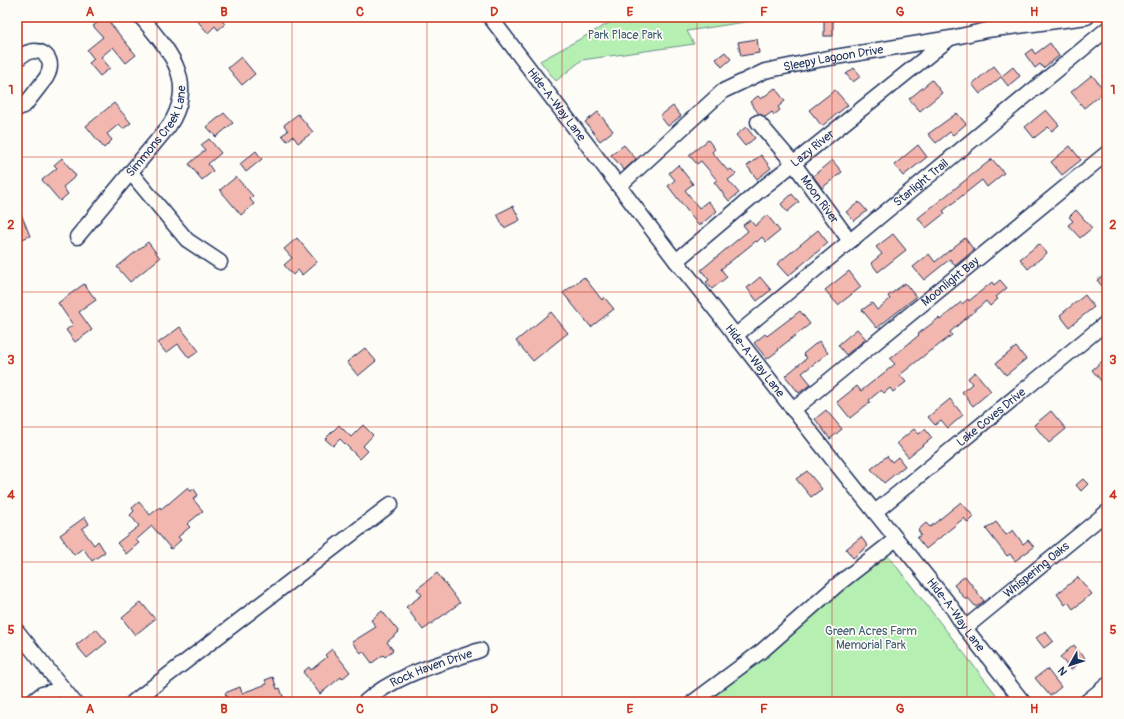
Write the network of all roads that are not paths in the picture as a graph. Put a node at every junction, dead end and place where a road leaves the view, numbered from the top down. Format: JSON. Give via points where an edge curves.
{"nodes":[{"id":1,"x":141,"y":17,"type":"edge"},
{"id":2,"x":490,"y":17,"type":"edge"},
{"id":3,"x":1087,"y":17,"type":"edge"},
{"id":4,"x":1107,"y":29,"type":"edge"},
{"id":5,"x":951,"y":38,"type":"junction"},
{"id":6,"x":17,"y":60,"type":"edge"},
{"id":7,"x":17,"y":109,"type":"edge"},
{"id":8,"x":758,"y":122,"type":"dead end"},
{"id":9,"x":1107,"y":153,"type":"edge"},
{"id":10,"x":794,"y":164,"type":"junction"},
{"id":11,"x":131,"y":173,"type":"junction"},
{"id":12,"x":619,"y":186,"type":"junction"},
{"id":13,"x":77,"y":237,"type":"dead end"},
{"id":14,"x":850,"y":241,"type":"junction"},
{"id":15,"x":676,"y":261,"type":"junction"},
{"id":16,"x":220,"y":262,"type":"dead end"},
{"id":17,"x":1107,"y":324,"type":"edge"},
{"id":18,"x":735,"y":336,"type":"junction"},
{"id":19,"x":793,"y":410,"type":"junction"},
{"id":20,"x":390,"y":504,"type":"dead end"},
{"id":21,"x":875,"y":512,"type":"junction"},
{"id":22,"x":1107,"y":512,"type":"edge"},
{"id":23,"x":896,"y":539,"type":"junction"},
{"id":24,"x":965,"y":628,"type":"junction"},
{"id":25,"x":17,"y":631,"type":"edge"},
{"id":26,"x":480,"y":650,"type":"dead end"},
{"id":27,"x":1107,"y":685,"type":"edge"},
{"id":28,"x":61,"y":696,"type":"edge"},
{"id":29,"x":32,"y":702,"type":"edge"},
{"id":30,"x":74,"y":702,"type":"edge"},
{"id":31,"x":133,"y":702,"type":"edge"},
{"id":32,"x":365,"y":702,"type":"edge"},
{"id":33,"x":693,"y":702,"type":"edge"},
{"id":34,"x":1024,"y":702,"type":"edge"},
{"id":35,"x":1086,"y":702,"type":"edge"}],
"edges":[{"from":1,"to":11,"type":"street","name":"Simmons Creek Lane","via":[[178,67],[182,96],[170,126]]},
{"from":2,"to":12,"type":"street","name":"Hide-A-Way Lane"},
{"from":3,"to":5,"type":"street","name":"Sleepy Lagoon Drive","via":[[1000,28]]},
{"from":4,"to":14,"type":"street","name":"Starlight Trail"},
{"from":5,"to":10,"type":"street","name":"Lazy River"},
{"from":5,"to":12,"type":"street","name":"Sleepy Lagoon Drive","via":[[765,71],[723,91]]},
{"from":6,"to":7,"type":"street","via":[[25,53],[36,50],[46,55],[50,62],[46,78],[25,105]]},
{"from":8,"to":10,"type":"street","name":"Moon River"},
{"from":9,"to":19,"type":"street","name":"Moonlight Bay"},
{"from":10,"to":14,"type":"street","name":"Moon River"},
{"from":10,"to":15,"type":"street","name":"Lazy River"},
{"from":11,"to":13,"type":"street","name":"Simmons Creek Lane"},
{"from":11,"to":16,"type":"street","via":[[187,240]]},
{"from":12,"to":15,"type":"street","name":"Hide-A-Way Lane"},
{"from":14,"to":18,"type":"street","name":"Starlight Trail"},
{"from":15,"to":18,"type":"street","name":"Hide-A-Way Lane"},
{"from":17,"to":21,"type":"street","name":"Lake Coves Drive"},
{"from":18,"to":19,"type":"street","name":"Hide-A-Way Lane"},
{"from":19,"to":21,"type":"street","name":"Hide-A-Way Lane"},
{"from":20,"to":31,"type":"street"},
{"from":21,"to":23,"type":"street","name":"Hide-A-Way Lane"},
{"from":22,"to":24,"type":"street","name":"Whispering Oaks"},
{"from":23,"to":24,"type":"street","name":"Hide-A-Way Lane","via":[[953,609]]},
{"from":23,"to":33,"type":"street","via":[[837,585],[763,650]]},
{"from":24,"to":34,"type":"street","name":"Hide-A-Way Lane"},
{"from":25,"to":28,"type":"street"},
{"from":26,"to":32,"type":"street","name":"Rock Haven Drive","via":[[402,678]]},
{"from":27,"to":35,"type":"street"},
{"from":28,"to":29,"type":"street","via":[[42,694]]},
{"from":28,"to":30,"type":"street"}]}
